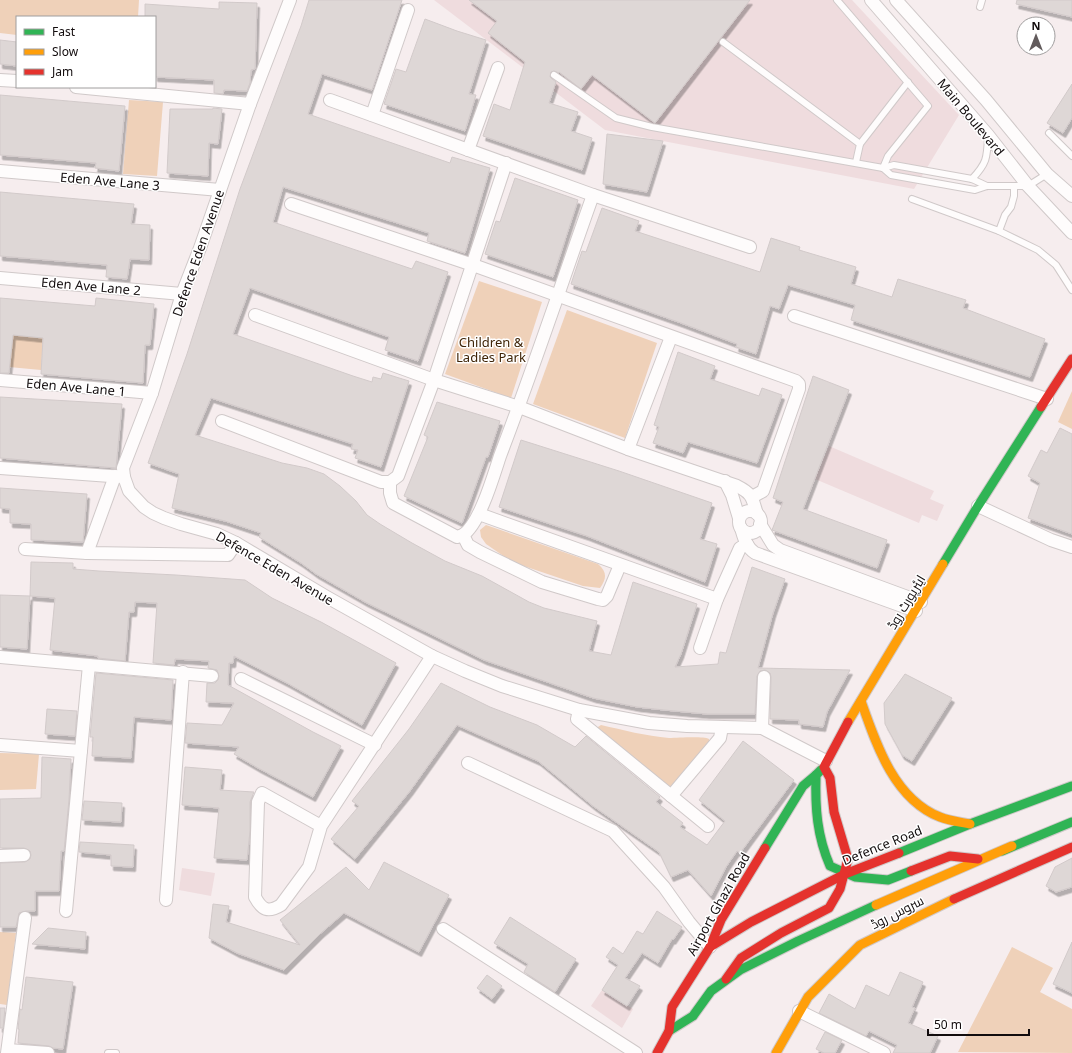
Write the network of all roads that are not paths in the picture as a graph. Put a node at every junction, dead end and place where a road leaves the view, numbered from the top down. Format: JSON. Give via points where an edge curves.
{"nodes":[{"id":1,"x":290,"y":0,"type":"edge"},
{"id":2,"x":837,"y":0,"type":"edge"},
{"id":3,"x":870,"y":0,"type":"edge"},
{"id":4,"x":896,"y":0,"type":"edge"},
{"id":5,"x":982,"y":0,"type":"edge"},
{"id":6,"x":980,"y":7,"type":"dead end"},
{"id":7,"x":408,"y":10,"type":"dead end"},
{"id":8,"x":723,"y":42,"type":"dead end"},
{"id":9,"x":498,"y":68,"type":"dead end"},
{"id":10,"x":554,"y":75,"type":"dead end"},
{"id":11,"x":0,"y":80,"type":"edge"},
{"id":12,"x":16,"y":81,"type":"edge"},
{"id":13,"x":908,"y":82,"type":"junction"},
{"id":14,"x":86,"y":88,"type":"edge"},
{"id":15,"x":330,"y":100,"type":"dead end"},
{"id":16,"x":250,"y":104,"type":"junction"},
{"id":17,"x":372,"y":115,"type":"junction"},
{"id":18,"x":1049,"y":133,"type":"dead end"},
{"id":19,"x":988,"y":135,"type":"junction"},
{"id":20,"x":860,"y":144,"type":"junction"},
{"id":21,"x":468,"y":150,"type":"junction"},
{"id":22,"x":1072,"y":156,"type":"edge"},
{"id":23,"x":856,"y":162,"type":"junction"},
{"id":24,"x":506,"y":163,"type":"junction"},
{"id":25,"x":883,"y":168,"type":"junction"},
{"id":26,"x":0,"y":171,"type":"edge"},
{"id":27,"x":1047,"y":174,"type":"junction"},
{"id":28,"x":972,"y":179,"type":"junction"},
{"id":29,"x":987,"y":186,"type":"junction"},
{"id":30,"x":1014,"y":186,"type":"junction"},
{"id":31,"x":1028,"y":186,"type":"junction"},
{"id":32,"x":220,"y":190,"type":"junction"},
{"id":33,"x":593,"y":195,"type":"junction"},
{"id":34,"x":1072,"y":196,"type":"edge"},
{"id":35,"x":912,"y":199,"type":"dead end"},
{"id":36,"x":291,"y":204,"type":"dead end"},
{"id":37,"x":999,"y":231,"type":"junction"},
{"id":38,"x":1072,"y":233,"type":"edge"},
{"id":39,"x":750,"y":247,"type":"dead end"},
{"id":40,"x":473,"y":265,"type":"junction"},
{"id":41,"x":0,"y":278,"type":"edge"},
{"id":42,"x":1072,"y":290,"type":"edge"},
{"id":43,"x":182,"y":294,"type":"junction"},
{"id":44,"x":557,"y":295,"type":"junction"},
{"id":45,"x":255,"y":316,"type":"dead end"},
{"id":46,"x":794,"y":316,"type":"dead end"},
{"id":47,"x":671,"y":337,"type":"junction"},
{"id":48,"x":1072,"y":359,"type":"edge"},
{"id":49,"x":0,"y":380,"type":"edge"},
{"id":50,"x":434,"y":380,"type":"junction"},
{"id":51,"x":152,"y":393,"type":"junction"},
{"id":52,"x":1048,"y":399,"type":"junction"},
{"id":53,"x":519,"y":407,"type":"junction"},
{"id":54,"x":222,"y":421,"type":"dead end"},
{"id":55,"x":628,"y":449,"type":"junction"},
{"id":56,"x":0,"y":468,"type":"edge"},
{"id":57,"x":119,"y":477,"type":"junction"},
{"id":58,"x":725,"y":481,"type":"junction"},
{"id":59,"x":390,"y":482,"type":"junction"},
{"id":60,"x":752,"y":497,"type":"junction"},
{"id":61,"x":978,"y":506,"type":"junction"},
{"id":62,"x":479,"y":514,"type":"junction"},
{"id":63,"x":759,"y":519,"type":"junction"},
{"id":64,"x":740,"y":523,"type":"junction"},
{"id":65,"x":463,"y":535,"type":"junction"},
{"id":66,"x":236,"y":543,"type":"junction"},
{"id":67,"x":747,"y":544,"type":"junction"},
{"id":68,"x":1072,"y":547,"type":"edge"},
{"id":69,"x":25,"y":549,"type":"dead end"},
{"id":70,"x":87,"y":553,"type":"junction"},
{"id":71,"x":620,"y":565,"type":"junction"},
{"id":72,"x":717,"y":599,"type":"junction"},
{"id":73,"x":918,"y":606,"type":"junction"},
{"id":74,"x":700,"y":648,"type":"dead end"},
{"id":75,"x":432,"y":656,"type":"junction"},
{"id":76,"x":0,"y":657,"type":"edge"},
{"id":77,"x":89,"y":665,"type":"junction"},
{"id":78,"x":183,"y":672,"type":"junction"},
{"id":79,"x":212,"y":676,"type":"dead end"},
{"id":80,"x":764,"y":677,"type":"dead end"},
{"id":81,"x":241,"y":679,"type":"dead end"},
{"id":82,"x":862,"y":701,"type":"junction"},
{"id":83,"x":579,"y":710,"type":"junction"},
{"id":84,"x":722,"y":727,"type":"junction"},
{"id":85,"x":762,"y":728,"type":"junction"},
{"id":86,"x":0,"y":745,"type":"edge"},
{"id":87,"x":375,"y":745,"type":"junction"},
{"id":88,"x":81,"y":751,"type":"junction"},
{"id":89,"x":468,"y":764,"type":"dead end"},
{"id":90,"x":825,"y":764,"type":"junction"},
{"id":91,"x":816,"y":775,"type":"junction"},
{"id":92,"x":1072,"y":786,"type":"edge"},
{"id":93,"x":671,"y":796,"type":"junction"},
{"id":94,"x":1072,"y":817,"type":"edge"},
{"id":95,"x":1072,"y":822,"type":"edge"},
{"id":96,"x":970,"y":824,"type":"junction"},
{"id":97,"x":320,"y":826,"type":"junction"},
{"id":98,"x":708,"y":826,"type":"dead end"},
{"id":99,"x":1071,"y":848,"type":"edge"},
{"id":100,"x":1002,"y":851,"type":"junction"},
{"id":101,"x":24,"y":855,"type":"dead end"},
{"id":102,"x":0,"y":856,"type":"edge"},
{"id":103,"x":980,"y":859,"type":"junction"},
{"id":104,"x":845,"y":874,"type":"junction"},
{"id":105,"x":166,"y":900,"type":"dead end"},
{"id":106,"x":66,"y":911,"type":"dead end"},
{"id":107,"x":25,"y":918,"type":"dead end"},
{"id":108,"x":443,"y":929,"type":"dead end"},
{"id":109,"x":710,"y":947,"type":"junction"},
{"id":110,"x":726,"y":979,"type":"junction"},
{"id":111,"x":799,"y":1011,"type":"junction"},
{"id":112,"x":669,"y":1031,"type":"junction"},
{"id":113,"x":7,"y":1051,"type":"edge"},
{"id":114,"x":108,"y":1052,"type":"edge"},
{"id":115,"x":48,"y":1053,"type":"edge"},
{"id":116,"x":116,"y":1053,"type":"edge"},
{"id":117,"x":636,"y":1053,"type":"edge"},
{"id":118,"x":657,"y":1053,"type":"edge"},
{"id":119,"x":776,"y":1053,"type":"edge"},
{"id":120,"x":884,"y":1053,"type":"edge"}],
"edges":[{"from":1,"to":16,"type":"street","name":"Defence Eden Avenue"},
{"from":2,"to":13,"type":"lane"},
{"from":3,"to":19,"type":"street","name":"Main Boulevard"},
{"from":4,"to":27,"type":"street","name":"Main Boulevard","via":[[986,100]]},
{"from":5,"to":6,"type":"lane"},
{"from":7,"to":17,"type":"street"},
{"from":8,"to":20,"type":"lane"},
{"from":9,"to":21,"type":"street"},
{"from":10,"to":23,"type":"lane","via":[[616,118],[652,127]]},
{"from":11,"to":12,"type":"street"},
{"from":13,"to":20,"type":"lane"},
{"from":13,"to":25,"type":"lane","via":[[928,106],[888,156]]},
{"from":14,"to":16,"type":"street"},
{"from":15,"to":17,"type":"street"},
{"from":16,"to":32,"type":"street","name":"Defence Eden Avenue"},
{"from":17,"to":21,"type":"street"},
{"from":18,"to":22,"type":"lane"},
{"from":19,"to":28,"type":"lane","via":[[986,160]]},
{"from":19,"to":31,"type":"street","name":"Main Boulevard"},
{"from":20,"to":23,"type":"lane"},
{"from":21,"to":24,"type":"street"},
{"from":23,"to":25,"type":"lane"},
{"from":24,"to":33,"type":"street"},
{"from":24,"to":40,"type":"street"},
{"from":25,"to":28,"type":"lane","via":[[894,165]]},
{"from":25,"to":29,"type":"lane","via":[[891,175],[974,190]]},
{"from":26,"to":32,"type":"street","name":"Eden Ave Lane 3"},
{"from":27,"to":31,"type":"lane"},
{"from":27,"to":34,"type":"street","name":"Main Boulevard"},
{"from":28,"to":29,"type":"lane"},
{"from":29,"to":30,"type":"lane"},
{"from":30,"to":31,"type":"lane"},
{"from":30,"to":37,"type":"lane","via":[[1012,207],[1005,215]]},
{"from":31,"to":38,"type":"street","name":"Main Boulevard"},
{"from":32,"to":43,"type":"street","name":"Defence Eden Avenue"},
{"from":33,"to":39,"type":"street"},
{"from":33,"to":44,"type":"street"},
{"from":35,"to":37,"type":"lane"},
{"from":36,"to":40,"type":"street"},
{"from":37,"to":42,"type":"lane","via":[[1038,250],[1056,265]]},
{"from":40,"to":44,"type":"street"},
{"from":40,"to":50,"type":"street"},
{"from":41,"to":43,"type":"street","name":"Eden Ave Lane 2"},
{"from":43,"to":51,"type":"street","name":"Defence Eden Avenue"},
{"from":44,"to":47,"type":"street"},
{"from":44,"to":53,"type":"street"},
{"from":45,"to":50,"type":"street"},
{"from":46,"to":52,"type":"street"},
{"from":47,"to":55,"type":"street"},
{"from":47,"to":60,"type":"street","via":[[799,384],[763,491]]},
{"from":48,"to":52,"type":"main road","name":"ایئرپورٹ روڈ"},
{"from":49,"to":51,"type":"street","name":"Eden Ave Lane 1"},
{"from":50,"to":53,"type":"street"},
{"from":50,"to":59,"type":"street","via":[[398,476]]},
{"from":51,"to":57,"type":"street","name":"Defence Eden Avenue"},
{"from":52,"to":61,"type":"main road","name":"ایئرپورٹ روڈ"},
{"from":53,"to":55,"type":"street"},
{"from":53,"to":62,"type":"street"},
{"from":54,"to":59,"type":"street","via":[[381,482]]},
{"from":55,"to":58,"type":"street"},
{"from":56,"to":57,"type":"street"},
{"from":57,"to":66,"type":"street","name":"Defence Eden Avenue","via":[[144,507],[153,513],[218,534]]},
{"from":57,"to":70,"type":"street"},
{"from":58,"to":60,"type":"street","via":[[745,490]]},
{"from":58,"to":64,"type":"street"},
{"from":59,"to":65,"type":"street","via":[[393,503],[457,537]]},
{"from":60,"to":63,"type":"street"},
{"from":61,"to":68,"type":"street"},
{"from":61,"to":73,"type":"main road","name":"ایئرپورٹ روڈ"},
{"from":62,"to":65,"type":"street","via":[[469,531]]},
{"from":62,"to":71,"type":"street"},
{"from":63,"to":64,"type":"street","via":[[751,511],[747,511],[741,515]]},
{"from":63,"to":64,"type":"street","via":[[757,529],[752,532],[746,532]]},
{"from":63,"to":73,"type":"street","via":[[773,545],[780,550]]},
{"from":64,"to":67,"type":"street"},
{"from":65,"to":71,"type":"street","via":[[468,545],[542,582],[603,600]]},
{"from":66,"to":70,"type":"street","via":[[228,555]]},
{"from":66,"to":75,"type":"street","name":"Defence Eden Avenue"},
{"from":67,"to":72,"type":"street","via":[[740,548]]},
{"from":67,"to":73,"type":"street","via":[[755,553]]},
{"from":69,"to":70,"type":"street"},
{"from":71,"to":72,"type":"street"},
{"from":72,"to":74,"type":"street"},
{"from":73,"to":82,"type":"main road","name":"ایئرپورٹ روڈ"},
{"from":75,"to":83,"type":"street","name":"Defence Eden Avenue","via":[[502,686]]},
{"from":75,"to":87,"type":"street"},
{"from":76,"to":77,"type":"street"},
{"from":77,"to":78,"type":"street"},
{"from":77,"to":88,"type":"street"},
{"from":78,"to":79,"type":"street"},
{"from":78,"to":105,"type":"street"},
{"from":80,"to":85,"type":"street"},
{"from":81,"to":87,"type":"street"},
{"from":82,"to":90,"type":"main road","name":"ایئرپورٹ روڈ"},
{"from":82,"to":96,"type":"main road","via":[[874,734],[903,791],[922,808],[937,816]]},
{"from":83,"to":84,"type":"street","name":"Defence Eden Avenue","via":[[649,723]]},
{"from":83,"to":93,"type":"street","via":[[577,718]]},
{"from":84,"to":85,"type":"street","name":"Defence Eden Avenue"},
{"from":84,"to":93,"type":"street","via":[[720,738]]},
{"from":85,"to":90,"type":"street","name":"Defence Eden Avenue"},
{"from":86,"to":88,"type":"street"},
{"from":87,"to":97,"type":"street"},
{"from":88,"to":106,"type":"street"},
{"from":89,"to":109,"type":"street","via":[[613,831],[664,887]]},
{"from":90,"to":91,"type":"main road","name":"Airport Ghazi Road"},
{"from":90,"to":104,"type":"main road","via":[[830,778],[834,812],[848,859]]},
{"from":91,"to":104,"type":"main road","via":[[815,804],[823,850],[830,866]]},
{"from":91,"to":109,"type":"main road","name":"Airport Ghazi Road","via":[[803,786],[721,920]]},
{"from":92,"to":96,"type":"main road","name":"Defence Road"},
{"from":93,"to":98,"type":"street"},
{"from":94,"to":100,"type":"main road"},
{"from":95,"to":100,"type":"main road"},
{"from":96,"to":104,"type":"main road","name":"Defence Road"},
{"from":97,"to":97,"type":"street","via":[[309,867],[281,905],[274,909],[261,907],[255,897],[258,802],[262,792]]},
{"from":99,"to":111,"type":"main road","name":"سروس روڈ","via":[[930,910],[860,945],[808,997]]},
{"from":100,"to":103,"type":"main road"},
{"from":101,"to":102,"type":"street"},
{"from":103,"to":104,"type":"main road","via":[[950,856],[888,880]]},
{"from":103,"to":110,"type":"main road","via":[[798,940]]},
{"from":104,"to":109,"type":"main road","name":"Defence Road","via":[[751,922]]},
{"from":104,"to":110,"type":"main road","via":[[829,908],[741,958]]},
{"from":107,"to":113,"type":"street"},
{"from":108,"to":117,"type":"street"},
{"from":109,"to":112,"type":"main road","name":"Airport Ghazi Road","via":[[672,1007]]},
{"from":110,"to":112,"type":"main road","via":[[711,991],[693,1016]]},
{"from":111,"to":119,"type":"main road","name":"سروس روڈ"},
{"from":111,"to":120,"type":"street"},
{"from":112,"to":118,"type":"main road","name":"Airport Ghazi Road"},
{"from":113,"to":115,"type":"street"},
{"from":114,"to":116,"type":"lane"}]}
